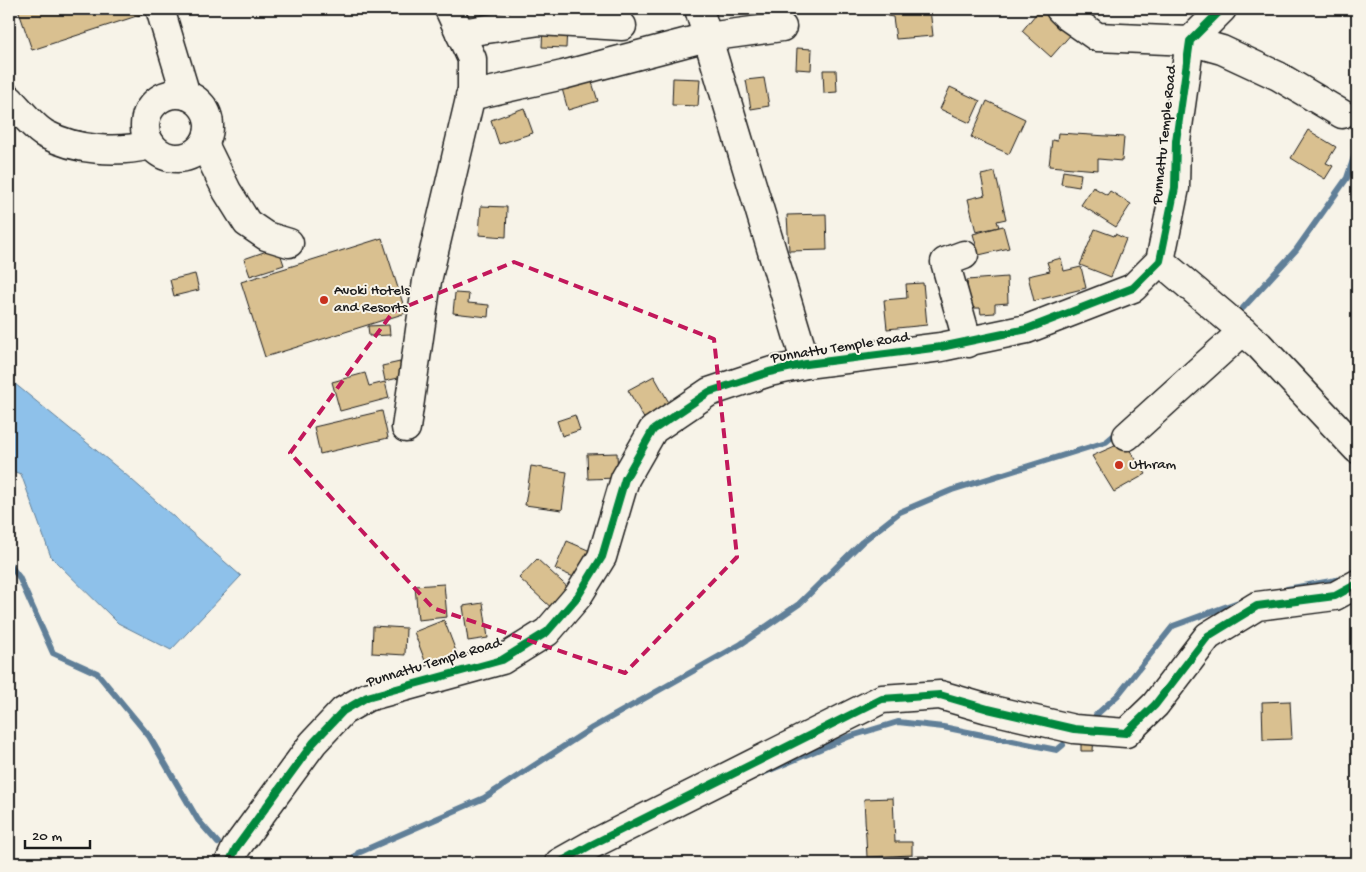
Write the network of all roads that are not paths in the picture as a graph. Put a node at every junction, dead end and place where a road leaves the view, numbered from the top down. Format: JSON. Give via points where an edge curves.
{"nodes":[{"id":1,"x":160,"y":9,"type":"edge"},
{"id":2,"x":699,"y":9,"type":"edge"},
{"id":3,"x":1060,"y":9,"type":"edge"},
{"id":4,"x":1222,"y":9,"type":"edge"},
{"id":5,"x":454,"y":21,"type":"edge"},
{"id":6,"x":622,"y":26,"type":"dead end"},
{"id":7,"x":782,"y":27,"type":"dead end"},
{"id":8,"x":707,"y":37,"type":"junction"},
{"id":9,"x":1190,"y":41,"type":"junction"},
{"id":10,"x":186,"y":95,"type":"junction"},
{"id":11,"x":470,"y":96,"type":"junction"},
{"id":12,"x":9,"y":99,"type":"edge"},
{"id":13,"x":1342,"y":114,"type":"dead end"},
{"id":14,"x":204,"y":144,"type":"junction"},
{"id":15,"x":151,"y":145,"type":"junction"},
{"id":16,"x":289,"y":243,"type":"dead end"},
{"id":17,"x":964,"y":255,"type":"dead end"},
{"id":18,"x":1160,"y":261,"type":"junction"},
{"id":19,"x":1243,"y":331,"type":"junction"},
{"id":20,"x":968,"y":343,"type":"junction"},
{"id":21,"x":806,"y":364,"type":"junction"},
{"id":22,"x":406,"y":428,"type":"dead end"},
{"id":23,"x":1127,"y":436,"type":"dead end"},
{"id":24,"x":1357,"y":450,"type":"edge"},
{"id":25,"x":1357,"y":584,"type":"edge"},
{"id":26,"x":229,"y":863,"type":"edge"},
{"id":27,"x":559,"y":863,"type":"edge"}],
"edges":[{"from":1,"to":10,"type":"street"},
{"from":2,"to":8,"type":"street"},
{"from":3,"to":9,"type":"street","via":[[1097,37]]},
{"from":4,"to":9,"type":"street"},
{"from":5,"to":6,"type":"street"},
{"from":5,"to":11,"type":"street","via":[[472,59]]},
{"from":7,"to":8,"type":"street"},
{"from":8,"to":11,"type":"street"},
{"from":8,"to":21,"type":"street"},
{"from":9,"to":13,"type":"street","via":[[1222,50],[1270,73]]},
{"from":9,"to":18,"type":"street","name":"Punnattu Temple Road","via":[[1176,141],[1175,188]]},
{"from":10,"to":14,"type":"street","via":[[199,102],[207,115],[209,130]]},
{"from":10,"to":15,"type":"street","via":[[170,94],[156,102],[146,115],[145,131]]},
{"from":11,"to":22,"type":"street","via":[[427,281]]},
{"from":12,"to":15,"type":"street","via":[[44,133],[71,145],[132,150]]},
{"from":14,"to":15,"type":"street","via":[[193,154],[178,158],[163,155]]},
{"from":14,"to":16,"type":"street","via":[[247,223],[266,236]]},
{"from":17,"to":20,"type":"street","via":[[945,262]]},
{"from":18,"to":19,"type":"street"},
{"from":18,"to":20,"type":"street","name":"Punnattu Temple Road","via":[[1133,288],[1027,328]]},
{"from":19,"to":23,"type":"street"},
{"from":19,"to":24,"type":"street"},
{"from":20,"to":21,"type":"street","name":"Punnattu Temple Road"},
{"from":21,"to":26,"type":"street","name":"Punnattu Temple Road","via":[[769,372],[709,392],[653,430],[625,479],[602,557],[578,596],[547,632],[502,660],[367,698],[343,711],[312,744],[236,848]]},
{"from":25,"to":27,"type":"street","via":[[1335,596],[1257,606],[1208,636],[1155,705],[1126,733],[1074,730],[940,695],[882,699]]}]}
